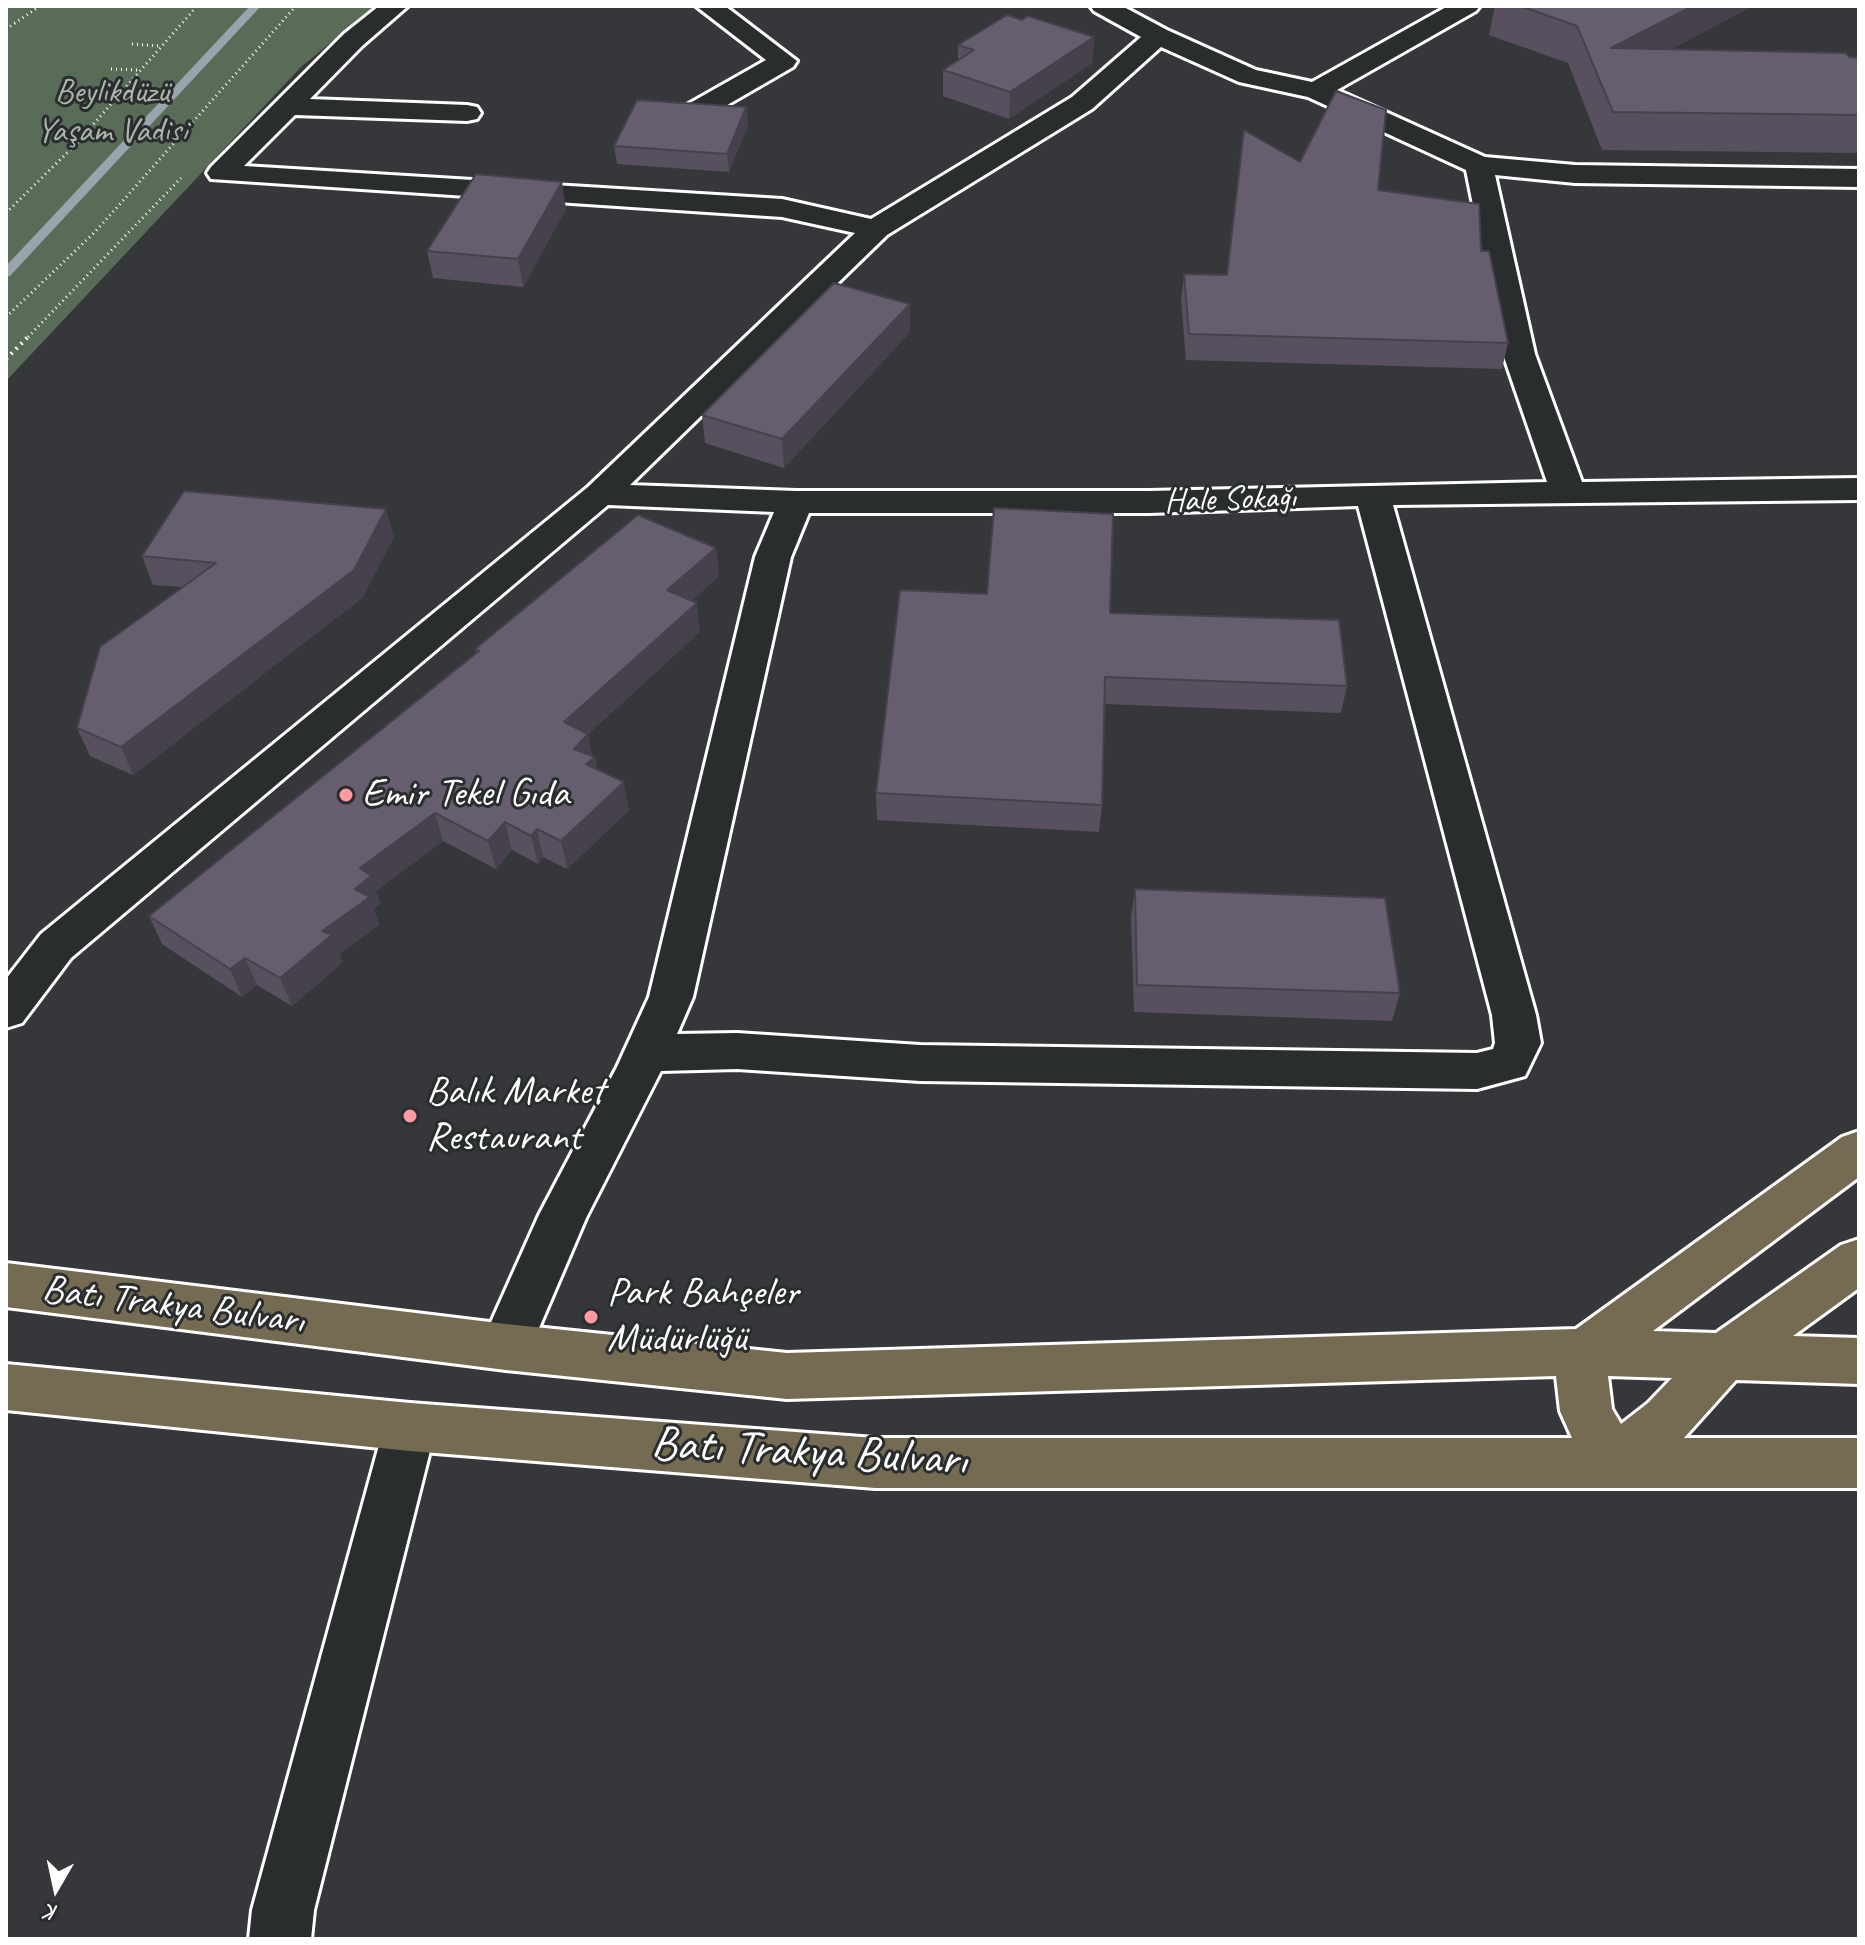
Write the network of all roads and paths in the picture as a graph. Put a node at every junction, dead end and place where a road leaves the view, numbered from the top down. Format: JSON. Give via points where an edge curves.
{"nodes":[{"id":1,"x":40,"y":6,"type":"edge"},
{"id":2,"x":197,"y":6,"type":"edge"},
{"id":3,"x":296,"y":6,"type":"edge"},
{"id":4,"x":395,"y":6,"type":"edge"},
{"id":5,"x":709,"y":6,"type":"edge"},
{"id":6,"x":1103,"y":6,"type":"edge"},
{"id":7,"x":1467,"y":6,"type":"edge"},
{"id":8,"x":6,"y":29,"type":"edge"},
{"id":9,"x":1158,"y":36,"type":"junction"},
{"id":10,"x":132,"y":44,"type":"dead end"},
{"id":11,"x":161,"y":46,"type":"junction"},
{"id":12,"x":111,"y":69,"type":"dead end"},
{"id":13,"x":139,"y":71,"type":"junction"},
{"id":14,"x":1316,"y":91,"type":"junction"},
{"id":15,"x":287,"y":106,"type":"junction"},
{"id":16,"x":467,"y":113,"type":"dead end"},
{"id":17,"x":693,"y":113,"type":"edge"},
{"id":18,"x":1479,"y":165,"type":"junction"},
{"id":19,"x":1859,"y":178,"type":"edge"},
{"id":20,"x":6,"y":213,"type":"edge"},
{"id":21,"x":876,"y":229,"type":"junction"},
{"id":22,"x":6,"y":317,"type":"edge"},
{"id":23,"x":1859,"y":489,"type":"edge"},
{"id":24,"x":1568,"y":492,"type":"junction"},
{"id":25,"x":600,"y":494,"type":"junction"},
{"id":26,"x":1373,"y":495,"type":"junction"},
{"id":27,"x":796,"y":502,"type":"junction"},
{"id":28,"x":6,"y":1011,"type":"edge"},
{"id":29,"x":646,"y":1053,"type":"junction"},
{"id":30,"x":1859,"y":1151,"type":"edge"},
{"id":31,"x":1859,"y":1260,"type":"edge"},
{"id":32,"x":6,"y":1285,"type":"edge"},
{"id":33,"x":506,"y":1347,"type":"junction"},
{"id":34,"x":1585,"y":1352,"type":"junction"},
{"id":35,"x":1725,"y":1356,"type":"junction"},
{"id":36,"x":1859,"y":1361,"type":"edge"},
{"id":37,"x":6,"y":1387,"type":"edge"},
{"id":38,"x":410,"y":1427,"type":"junction"},
{"id":39,"x":1615,"y":1461,"type":"junction"},
{"id":40,"x":1859,"y":1463,"type":"edge"},
{"id":41,"x":280,"y":1939,"type":"edge"}],
"edges":[{"from":1,"to":8,"type":"path"},
{"from":2,"to":11,"type":"path"},
{"from":3,"to":22,"type":"path","via":[[95,232]]},
{"from":4,"to":15,"type":"street"},
{"from":5,"to":17,"type":"street","via":[[784,61]]},
{"from":6,"to":9,"type":"street"},
{"from":7,"to":14,"type":"street"},
{"from":9,"to":14,"type":"street","via":[[1248,76]]},
{"from":9,"to":21,"type":"street","via":[[1082,103]]},
{"from":10,"to":11,"type":"path"},
{"from":11,"to":13,"type":"path"},
{"from":12,"to":13,"type":"path"},
{"from":13,"to":20,"type":"path"},
{"from":14,"to":18,"type":"street"},
{"from":15,"to":16,"type":"street"},
{"from":15,"to":21,"type":"street","via":[[221,173],[782,208]]},
{"from":18,"to":19,"type":"street","via":[[1575,174]]},
{"from":18,"to":24,"type":"street","via":[[1519,354]]},
{"from":21,"to":25,"type":"street"},
{"from":23,"to":24,"type":"street","name":"Hale Sokağı"},
{"from":24,"to":26,"type":"street","name":"Hale Sokağı"},
{"from":25,"to":27,"type":"street","name":"Hale Sokağı"},
{"from":25,"to":28,"type":"street","via":[[56,946]]},
{"from":26,"to":27,"type":"street","name":"Hale Sokağı","via":[[1149,502]]},
{"from":26,"to":29,"type":"street","via":[[1514,1015],[1518,1043],[1509,1063],[1477,1071],[920,1063],[737,1051]]},
{"from":27,"to":29,"type":"street","via":[[773,557],[671,997]]},
{"from":29,"to":33,"type":"street","via":[[563,1215]]},
{"from":30,"to":34,"type":"main road"},
{"from":31,"to":35,"type":"main road"},
{"from":32,"to":33,"type":"main road","name":"Batı Trakya Bulvarı"},
{"from":33,"to":34,"type":"main road","name":"Batı Trakya Bulvarı","via":[[787,1376]]},
{"from":34,"to":35,"type":"main road","name":"Batı Trakya Bulvarı"},
{"from":34,"to":39,"type":"main road","via":[[1584,1414]]},
{"from":35,"to":36,"type":"main road","name":"Batı Trakya Bulvarı"},
{"from":35,"to":39,"type":"main road","via":[[1667,1420]]},
{"from":37,"to":38,"type":"main road","name":"Batı Trakya Bulvarı"},
{"from":38,"to":39,"type":"main road","name":"Batı Trakya Bulvarı","via":[[875,1463]]},
{"from":38,"to":41,"type":"street","via":[[283,1910]]},
{"from":39,"to":40,"type":"main road","name":"Batı Trakya Bulvarı"}]}
